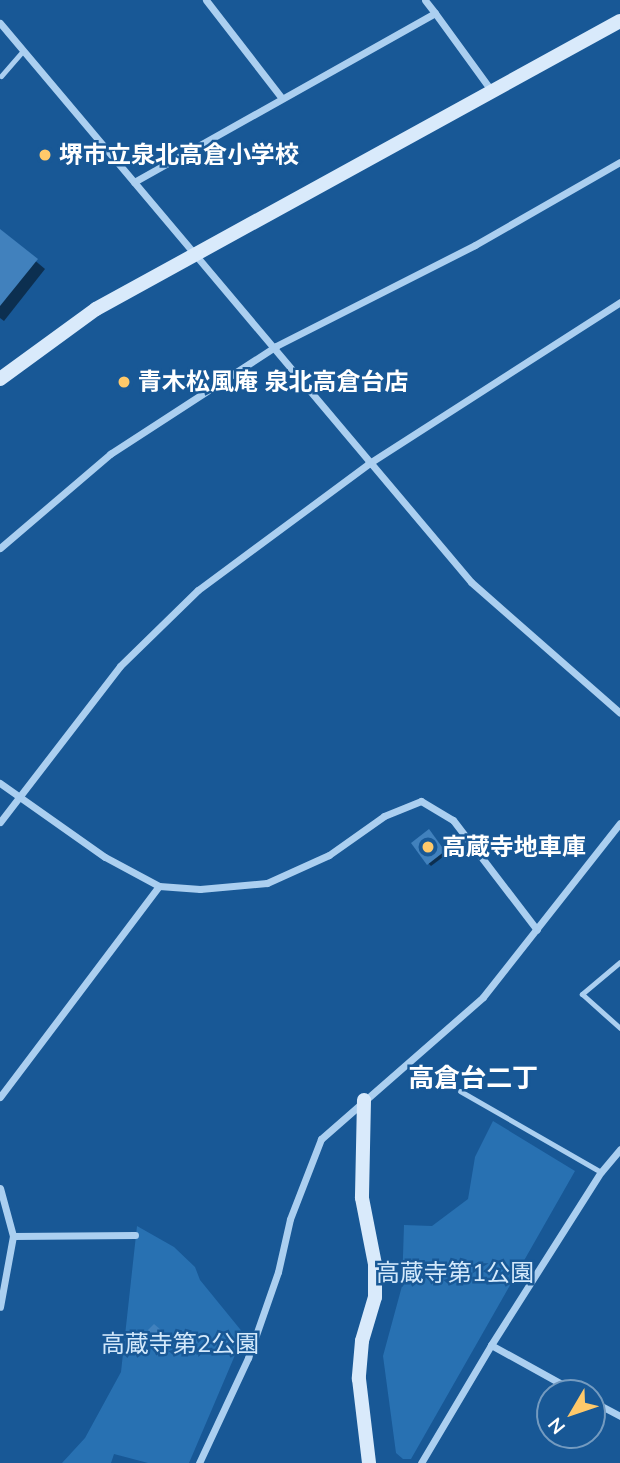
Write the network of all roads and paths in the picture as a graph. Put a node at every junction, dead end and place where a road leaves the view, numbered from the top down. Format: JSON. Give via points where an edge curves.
{"nodes":[{"id":1,"x":206,"y":0,"type":"edge"},
{"id":2,"x":425,"y":0,"type":"edge"},
{"id":3,"x":435,"y":13,"type":"junction"},
{"id":4,"x":620,"y":21,"type":"edge"},
{"id":5,"x":0,"y":23,"type":"edge"},
{"id":6,"x":23,"y":51,"type":"junction"},
{"id":7,"x":1,"y":76,"type":"edge"},
{"id":8,"x":491,"y":90,"type":"junction"},
{"id":9,"x":281,"y":97,"type":"junction"},
{"id":10,"x":620,"y":162,"type":"edge"},
{"id":11,"x":134,"y":182,"type":"junction"},
{"id":12,"x":194,"y":253,"type":"junction"},
{"id":13,"x":620,"y":302,"type":"edge"},
{"id":14,"x":276,"y":346,"type":"junction"},
{"id":15,"x":0,"y":379,"type":"edge"},
{"id":16,"x":368,"y":464,"type":"junction"},
{"id":17,"x":0,"y":548,"type":"edge"},
{"id":18,"x":620,"y":713,"type":"edge"},
{"id":19,"x":0,"y":783,"type":"edge"},
{"id":20,"x":19,"y":797,"type":"junction"},
{"id":21,"x":0,"y":822,"type":"edge"},
{"id":22,"x":620,"y":823,"type":"edge"},
{"id":23,"x":159,"y":886,"type":"junction"},
{"id":24,"x":537,"y":930,"type":"junction"},
{"id":25,"x":620,"y":962,"type":"edge"},
{"id":26,"x":620,"y":1028,"type":"edge"},
{"id":27,"x":460,"y":1091,"type":"dead end"},
{"id":28,"x":0,"y":1097,"type":"edge"},
{"id":29,"x":364,"y":1100,"type":"junction"},
{"id":30,"x":620,"y":1149,"type":"edge"},
{"id":31,"x":601,"y":1171,"type":"junction"},
{"id":32,"x":0,"y":1188,"type":"edge"},
{"id":33,"x":135,"y":1235,"type":"dead end"},
{"id":34,"x":13,"y":1236,"type":"junction"},
{"id":35,"x":0,"y":1306,"type":"edge"},
{"id":36,"x":491,"y":1345,"type":"junction"},
{"id":37,"x":553,"y":1379,"type":"edge"},
{"id":38,"x":199,"y":1463,"type":"edge"},
{"id":39,"x":369,"y":1463,"type":"edge"},
{"id":40,"x":421,"y":1463,"type":"edge"}],
"edges":[{"from":1,"to":9,"type":"street"},
{"from":2,"to":3,"type":"street"},
{"from":3,"to":8,"type":"street"},
{"from":3,"to":9,"type":"street"},
{"from":4,"to":8,"type":"street"},
{"from":5,"to":6,"type":"street"},
{"from":6,"to":7,"type":"lane"},
{"from":6,"to":11,"type":"street"},
{"from":8,"to":12,"type":"street"},
{"from":9,"to":11,"type":"street"},
{"from":10,"to":14,"type":"street","via":[[475,245]]},
{"from":11,"to":12,"type":"street"},
{"from":12,"to":14,"type":"street"},
{"from":12,"to":15,"type":"street","via":[[96,309]]},
{"from":13,"to":16,"type":"street"},
{"from":14,"to":16,"type":"street"},
{"from":14,"to":17,"type":"street","via":[[110,454]]},
{"from":16,"to":18,"type":"street","via":[[471,582]]},
{"from":16,"to":20,"type":"street","via":[[198,590],[120,666]]},
{"from":19,"to":20,"type":"street"},
{"from":20,"to":21,"type":"street"},
{"from":20,"to":23,"type":"street","via":[[104,857]]},
{"from":22,"to":24,"type":"street"},
{"from":23,"to":24,"type":"street","via":[[267,883],[328,855],[384,816],[421,801],[453,820]]},
{"from":23,"to":28,"type":"street"},
{"from":24,"to":29,"type":"street","via":[[483,997]]},
{"from":25,"to":26,"type":"lane","via":[[582,994]]},
{"from":27,"to":31,"type":"lane"},
{"from":29,"to":38,"type":"street","via":[[321,1139],[290,1219],[248,1358]]},
{"from":29,"to":39,"type":"street","via":[[362,1198],[375,1264],[375,1297],[362,1341],[359,1379]]},
{"from":30,"to":31,"type":"street"},
{"from":31,"to":36,"type":"street"},
{"from":32,"to":34,"type":"street"},
{"from":33,"to":34,"type":"street"},
{"from":34,"to":35,"type":"street"},
{"from":36,"to":37,"type":"street"},
{"from":36,"to":40,"type":"street"}]}
